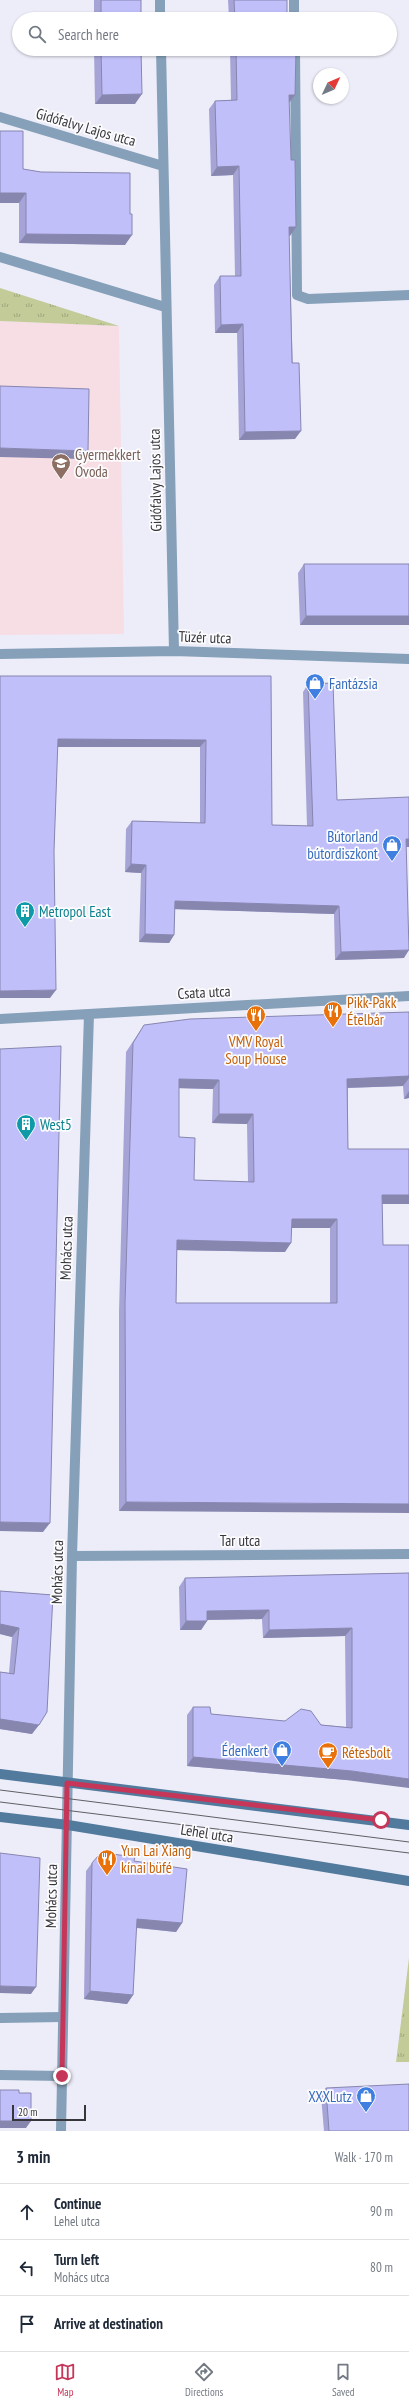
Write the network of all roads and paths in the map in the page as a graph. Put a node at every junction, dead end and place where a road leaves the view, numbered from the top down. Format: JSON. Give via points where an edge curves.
{"nodes":[{"id":1,"x":160,"y":0,"type":"edge"},
{"id":2,"x":294,"y":0,"type":"edge"},
{"id":3,"x":160,"y":12,"type":"edge"},
{"id":4,"x":294,"y":12,"type":"edge"},
{"id":5,"x":161,"y":56,"type":"edge"},
{"id":6,"x":295,"y":56,"type":"edge"},
{"id":7,"x":0,"y":118,"type":"edge"},
{"id":8,"x":163,"y":166,"type":"junction"},
{"id":9,"x":0,"y":257,"type":"edge"},
{"id":10,"x":409,"y":295,"type":"edge"},
{"id":11,"x":165,"y":308,"type":"junction"},
{"id":12,"x":174,"y":651,"type":"junction"},
{"id":13,"x":0,"y":654,"type":"edge"},
{"id":14,"x":409,"y":659,"type":"edge"},
{"id":15,"x":409,"y":996,"type":"edge"},
{"id":16,"x":89,"y":1014,"type":"junction"},
{"id":17,"x":0,"y":1019,"type":"edge"},
{"id":18,"x":409,"y":1554,"type":"edge"},
{"id":19,"x":72,"y":1556,"type":"junction"},
{"id":20,"x":0,"y":1774,"type":"edge"},
{"id":21,"x":67,"y":1783,"type":"junction"},
{"id":22,"x":0,"y":1817,"type":"edge"},
{"id":23,"x":68,"y":1825,"type":"junction"},
{"id":24,"x":409,"y":1825,"type":"edge"},
{"id":25,"x":409,"y":1881,"type":"edge"},
{"id":26,"x":63,"y":2017,"type":"junction"},
{"id":27,"x":0,"y":2018,"type":"edge"},
{"id":28,"x":0,"y":2075,"type":"edge"},
{"id":29,"x":62,"y":2076,"type":"junction"},
{"id":30,"x":61,"y":2131,"type":"edge"}],
"edges":[{"from":1,"to":3,"type":"street"},
{"from":2,"to":4,"type":"street"},
{"from":5,"to":8,"type":"street","name":"Gidófalvy Lajos utca"},
{"from":6,"to":10,"type":"street","via":[[297,295],[308,298]]},
{"from":7,"to":8,"type":"street","name":"Gidófalvy Lajos utca"},
{"from":8,"to":11,"type":"street","name":"Gidófalvy Lajos utca"},
{"from":9,"to":11,"type":"street"},
{"from":11,"to":12,"type":"street","name":"Gidófalvy Lajos utca"},
{"from":12,"to":13,"type":"street","name":"Tüzér utca"},
{"from":12,"to":14,"type":"street","name":"Tüzér utca"},
{"from":15,"to":16,"type":"street","name":"Csata utca"},
{"from":16,"to":17,"type":"street","name":"Csata utca"},
{"from":16,"to":19,"type":"street","name":"Mohács utca"},
{"from":18,"to":19,"type":"street","name":"Tar utca"},
{"from":19,"to":21,"type":"street","name":"Mohács utca"},
{"from":20,"to":21,"type":"main road"},
{"from":21,"to":23,"type":"street","name":"Mohács utca"},
{"from":21,"to":24,"type":"main road"},
{"from":22,"to":23,"type":"main road","name":"Lehel utca"},
{"from":23,"to":25,"type":"main road","name":"Lehel utca"},
{"from":23,"to":26,"type":"street","name":"Mohács utca"},
{"from":26,"to":27,"type":"street"},
{"from":26,"to":29,"type":"street","name":"Mohács utca"},
{"from":28,"to":29,"type":"street"},
{"from":29,"to":30,"type":"street","name":"Mohács utca"}]}
